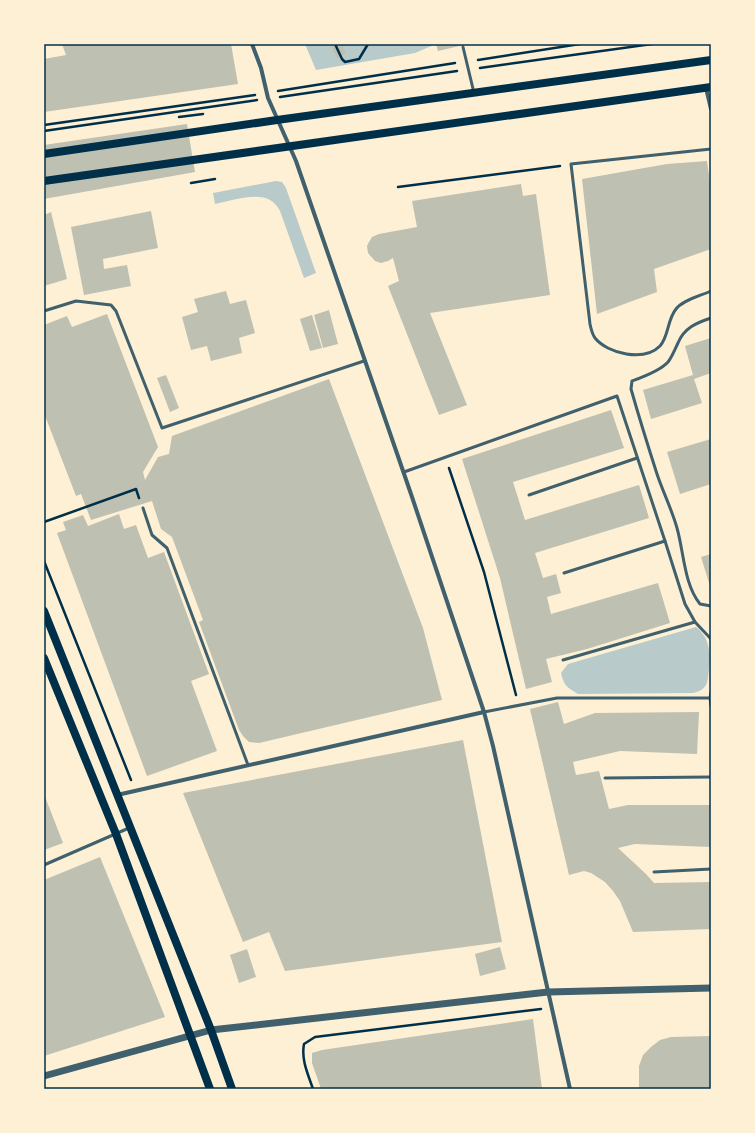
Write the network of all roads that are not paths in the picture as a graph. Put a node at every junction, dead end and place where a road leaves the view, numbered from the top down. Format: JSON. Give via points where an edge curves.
{"nodes":[{"id":1,"x":252,"y":44,"type":"edge"},
{"id":2,"x":463,"y":47,"type":"dead end"},
{"id":3,"x":711,"y":60,"type":"edge"},
{"id":4,"x":708,"y":87,"type":"edge"},
{"id":5,"x":474,"y":93,"type":"junction"},
{"id":6,"x":711,"y":109,"type":"edge"},
{"id":7,"x":277,"y":120,"type":"junction"},
{"id":8,"x":289,"y":146,"type":"junction"},
{"id":9,"x":711,"y":148,"type":"edge"},
{"id":10,"x":44,"y":154,"type":"edge"},
{"id":11,"x":44,"y":181,"type":"edge"},
{"id":12,"x":711,"y":291,"type":"edge"},
{"id":13,"x":44,"y":311,"type":"edge"},
{"id":14,"x":711,"y":318,"type":"edge"},
{"id":15,"x":364,"y":361,"type":"junction"},
{"id":16,"x":637,"y":458,"type":"junction"},
{"id":17,"x":404,"y":472,"type":"junction"},
{"id":18,"x":529,"y":495,"type":"dead end"},
{"id":19,"x":143,"y":508,"type":"road end"},
{"id":20,"x":665,"y":541,"type":"junction"},
{"id":21,"x":564,"y":573,"type":"dead end"},
{"id":22,"x":711,"y":606,"type":"edge"},
{"id":23,"x":44,"y":611,"type":"edge"},
{"id":24,"x":695,"y":622,"type":"junction"},
{"id":25,"x":711,"y":639,"type":"edge"},
{"id":26,"x":44,"y":658,"type":"edge"},
{"id":27,"x":563,"y":660,"type":"dead end"},
{"id":28,"x":711,"y":692,"type":"edge"},
{"id":29,"x":710,"y":698,"type":"junction"},
{"id":30,"x":711,"y":706,"type":"edge"},
{"id":31,"x":484,"y":712,"type":"junction"},
{"id":32,"x":248,"y":765,"type":"junction"},
{"id":33,"x":711,"y":777,"type":"edge"},
{"id":34,"x":605,"y":778,"type":"dead end"},
{"id":35,"x":117,"y":795,"type":"junction"},
{"id":36,"x":130,"y":828,"type":"junction"},
{"id":37,"x":116,"y":834,"type":"junction"},
{"id":38,"x":44,"y":865,"type":"edge"},
{"id":39,"x":711,"y":869,"type":"edge"},
{"id":40,"x":654,"y":872,"type":"dead end"},
{"id":41,"x":711,"y":988,"type":"edge"},
{"id":42,"x":548,"y":992,"type":"junction"},
{"id":43,"x":211,"y":1030,"type":"junction"},
{"id":44,"x":191,"y":1035,"type":"junction"},
{"id":45,"x":44,"y":1076,"type":"edge"},
{"id":46,"x":210,"y":1089,"type":"edge"},
{"id":47,"x":232,"y":1089,"type":"edge"},
{"id":48,"x":570,"y":1089,"type":"edge"}],
"edges":[{"from":1,"to":7,"type":"street"},
{"from":2,"to":5,"type":"lane"},
{"from":3,"to":5,"type":"main road"},
{"from":4,"to":6,"type":"street"},
{"from":4,"to":8,"type":"main road"},
{"from":5,"to":7,"type":"main road"},
{"from":7,"to":8,"type":"street"},
{"from":7,"to":10,"type":"main road"},
{"from":8,"to":11,"type":"main road"},
{"from":8,"to":15,"type":"street"},
{"from":9,"to":12,"type":"lane","via":[[571,164],[590,324],[595,338],[600,343],[626,354],[641,354],[654,350],[664,341],[676,309]]},
{"from":13,"to":15,"type":"lane","via":[[76,301],[111,305],[116,311],[162,428]]},
{"from":14,"to":22,"type":"lane","via":[[686,330],[668,362],[661,368],[632,381],[630,389],[677,528],[692,590],[700,604]]},
{"from":15,"to":17,"type":"street"},
{"from":16,"to":17,"type":"lane","via":[[617,396]]},
{"from":16,"to":18,"type":"lane"},
{"from":16,"to":20,"type":"lane"},
{"from":17,"to":31,"type":"street"},
{"from":19,"to":32,"type":"lane","via":[[152,535],[167,548]]},
{"from":20,"to":21,"type":"lane"},
{"from":20,"to":24,"type":"lane","via":[[684,604]]},
{"from":23,"to":35,"type":"main road"},
{"from":24,"to":25,"type":"lane"},
{"from":24,"to":27,"type":"lane"},
{"from":26,"to":37,"type":"main road"},
{"from":28,"to":29,"type":"lane"},
{"from":29,"to":30,"type":"lane"},
{"from":29,"to":31,"type":"lane","via":[[557,698]]},
{"from":31,"to":32,"type":"street"},
{"from":31,"to":42,"type":"street"},
{"from":32,"to":35,"type":"street"},
{"from":33,"to":34,"type":"lane"},
{"from":35,"to":36,"type":"main road"},
{"from":36,"to":37,"type":"lane"},
{"from":36,"to":43,"type":"main road"},
{"from":37,"to":38,"type":"lane"},
{"from":37,"to":44,"type":"main road"},
{"from":39,"to":40,"type":"lane"},
{"from":41,"to":42,"type":"street"},
{"from":42,"to":43,"type":"street"},
{"from":42,"to":48,"type":"street"},
{"from":43,"to":44,"type":"street"},
{"from":43,"to":47,"type":"main road"},
{"from":44,"to":45,"type":"street"},
{"from":44,"to":46,"type":"main road"}]}
